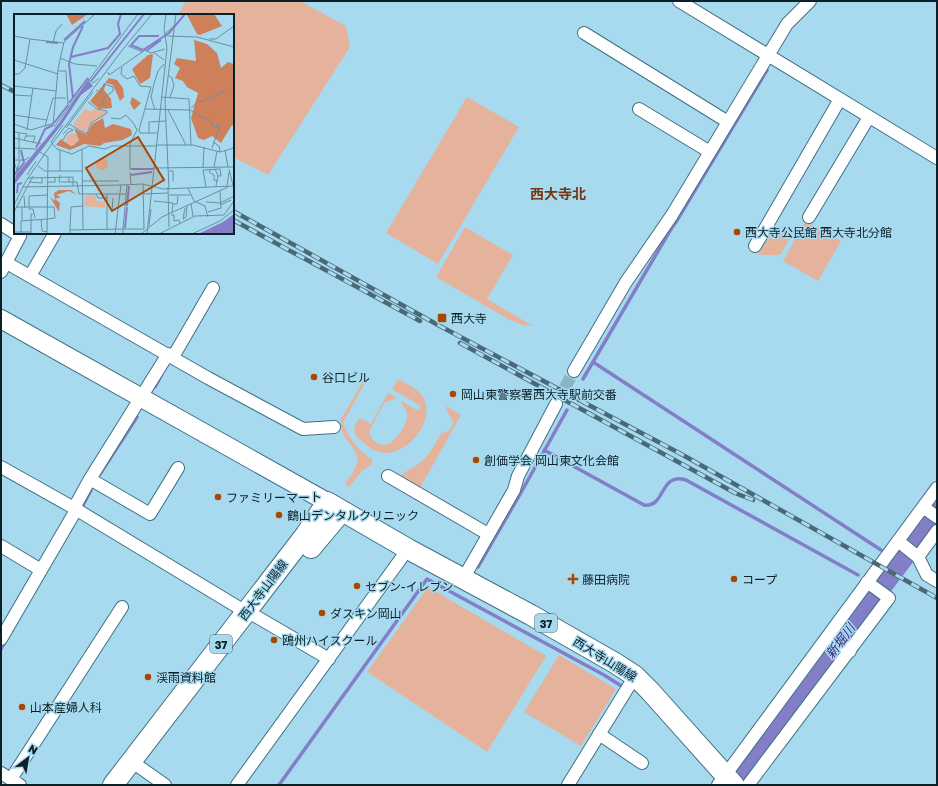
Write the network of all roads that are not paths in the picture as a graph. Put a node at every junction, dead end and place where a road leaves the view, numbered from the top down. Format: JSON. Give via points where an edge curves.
{"nodes":[{"id":1,"x":679,"y":1,"type":"edge"},
{"id":2,"x":810,"y":1,"type":"edge"},
{"id":3,"x":584,"y":33,"type":"dead end"},
{"id":4,"x":769,"y":56,"type":"junction"},
{"id":5,"x":840,"y":99,"type":"junction"},
{"id":6,"x":639,"y":109,"type":"dead end"},
{"id":7,"x":869,"y":117,"type":"junction"},
{"id":8,"x":728,"y":122,"type":"junction"},
{"id":9,"x":710,"y":152,"type":"junction"},
{"id":10,"x":937,"y":158,"type":"edge"},
{"id":11,"x":809,"y":217,"type":"dead end"},
{"id":12,"x":1,"y":224,"type":"edge"},
{"id":13,"x":14,"y":232,"type":"edge"},
{"id":14,"x":17,"y":234,"type":"edge"},
{"id":15,"x":54,"y":234,"type":"edge"},
{"id":16,"x":755,"y":246,"type":"dead end"},
{"id":17,"x":3,"y":267,"type":"edge"},
{"id":18,"x":30,"y":276,"type":"junction"},
{"id":19,"x":213,"y":288,"type":"dead end"},
{"id":20,"x":1,"y":319,"type":"edge"},
{"id":21,"x":171,"y":356,"type":"junction"},
{"id":22,"x":574,"y":371,"type":"tunnel mouth"},
{"id":23,"x":141,"y":398,"type":"junction"},
{"id":24,"x":556,"y":404,"type":"tunnel mouth"},
{"id":25,"x":334,"y":427,"type":"dead end"},
{"id":26,"x":1,"y":467,"type":"edge"},
{"id":27,"x":178,"y":468,"type":"dead end"},
{"id":28,"x":388,"y":476,"type":"dead end"},
{"id":29,"x":90,"y":478,"type":"junction"},
{"id":30,"x":937,"y":488,"type":"edge"},
{"id":31,"x":335,"y":506,"type":"junction"},
{"id":32,"x":925,"y":508,"type":"junction"},
{"id":33,"x":75,"y":509,"type":"junction"},
{"id":34,"x":937,"y":517,"type":"edge"},
{"id":35,"x":937,"y":531,"type":"edge"},
{"id":36,"x":488,"y":534,"type":"junction"},
{"id":37,"x":900,"y":543,"type":"junction"},
{"id":38,"x":1,"y":546,"type":"edge"},
{"id":39,"x":408,"y":549,"type":"junction"},
{"id":40,"x":917,"y":556,"type":"junction"},
{"id":41,"x":41,"y":570,"type":"junction"},
{"id":42,"x":463,"y":579,"type":"junction"},
{"id":43,"x":937,"y":581,"type":"edge"},
{"id":44,"x":870,"y":584,"type":"junction"},
{"id":45,"x":122,"y":607,"type":"dead end"},
{"id":46,"x":252,"y":614,"type":"junction"},
{"id":47,"x":830,"y":637,"type":"junction"},
{"id":48,"x":1,"y":639,"type":"edge"},
{"id":49,"x":848,"y":650,"type":"junction"},
{"id":50,"x":328,"y":659,"type":"junction"},
{"id":51,"x":635,"y":676,"type":"junction"},
{"id":52,"x":599,"y":734,"type":"junction"},
{"id":53,"x":642,"y":763,"type":"dead end"},
{"id":54,"x":136,"y":765,"type":"junction"},
{"id":55,"x":11,"y":779,"type":"edge"},
{"id":56,"x":726,"y":782,"type":"edge"},
{"id":57,"x":113,"y":785,"type":"edge"},
{"id":58,"x":128,"y":785,"type":"edge"},
{"id":59,"x":165,"y":785,"type":"edge"},
{"id":60,"x":237,"y":785,"type":"edge"},
{"id":61,"x":568,"y":785,"type":"edge"},
{"id":62,"x":748,"y":785,"type":"edge"}],
"edges":[{"from":1,"to":4,"type":"street"},
{"from":2,"to":4,"type":"street","via":[[786,24]]},
{"from":3,"to":8,"type":"street"},
{"from":4,"to":5,"type":"street"},
{"from":4,"to":8,"type":"street"},
{"from":5,"to":7,"type":"street"},
{"from":5,"to":16,"type":"street"},
{"from":6,"to":9,"type":"street"},
{"from":7,"to":10,"type":"street"},
{"from":7,"to":11,"type":"street"},
{"from":8,"to":9,"type":"street"},
{"from":9,"to":22,"type":"street","via":[[672,215],[626,282]]},
{"from":12,"to":13,"type":"street"},
{"from":14,"to":17,"type":"street","via":[[20,236]]},
{"from":15,"to":18,"type":"street"},
{"from":17,"to":18,"type":"street"},
{"from":18,"to":21,"type":"street"},
{"from":19,"to":21,"type":"street"},
{"from":20,"to":23,"type":"street"},
{"from":21,"to":23,"type":"street"},
{"from":21,"to":25,"type":"street","via":[[303,429]]},
{"from":23,"to":29,"type":"street"},
{"from":23,"to":31,"type":"street"},
{"from":24,"to":36,"type":"street","via":[[518,476],[514,490]]},
{"from":26,"to":33,"type":"street"},
{"from":27,"to":29,"type":"street","via":[[150,514]]},
{"from":28,"to":36,"type":"street"},
{"from":29,"to":33,"type":"street"},
{"from":30,"to":32,"type":"street"},
{"from":31,"to":39,"type":"main road","name":"西大寺山陽線","number":"37"},
{"from":31,"to":46,"type":"main road","name":"西大寺山陽線","number":"37","via":[[306,534]]},
{"from":32,"to":34,"type":"street"},
{"from":32,"to":37,"type":"street"},
{"from":33,"to":41,"type":"street"},
{"from":33,"to":46,"type":"street"},
{"from":35,"to":40,"type":"street"},
{"from":36,"to":42,"type":"street"},
{"from":37,"to":40,"type":"street"},
{"from":37,"to":44,"type":"street"},
{"from":38,"to":41,"type":"street"},
{"from":39,"to":42,"type":"main road","name":"西大寺山陽線","number":"37"},
{"from":39,"to":50,"type":"street"},
{"from":40,"to":43,"type":"street","via":[[928,575]]},
{"from":41,"to":48,"type":"street"},
{"from":42,"to":51,"type":"main road","name":"西大寺山陽線","number":"37","via":[[594,650]]},
{"from":44,"to":47,"type":"street","via":[[839,620]]},
{"from":44,"to":49,"type":"street","via":[[889,598]]},
{"from":45,"to":55,"type":"street"},
{"from":46,"to":50,"type":"street"},
{"from":46,"to":54,"type":"main road","name":"西大寺山陽線","number":"37","via":[[220,667]]},
{"from":47,"to":49,"type":"street"},
{"from":47,"to":56,"type":"street"},
{"from":49,"to":62,"type":"street"},
{"from":50,"to":60,"type":"street"},
{"from":51,"to":52,"type":"street"},
{"from":51,"to":56,"type":"main road","name":"西大寺山陽線","number":"37","via":[[664,705]]},
{"from":52,"to":53,"type":"street"},
{"from":52,"to":61,"type":"street"},
{"from":54,"to":57,"type":"main road","name":"西大寺山陽線","number":"37"},
{"from":54,"to":58,"type":"main road","name":"西大寺山陽線","number":"37"},
{"from":54,"to":59,"type":"street"}]}
